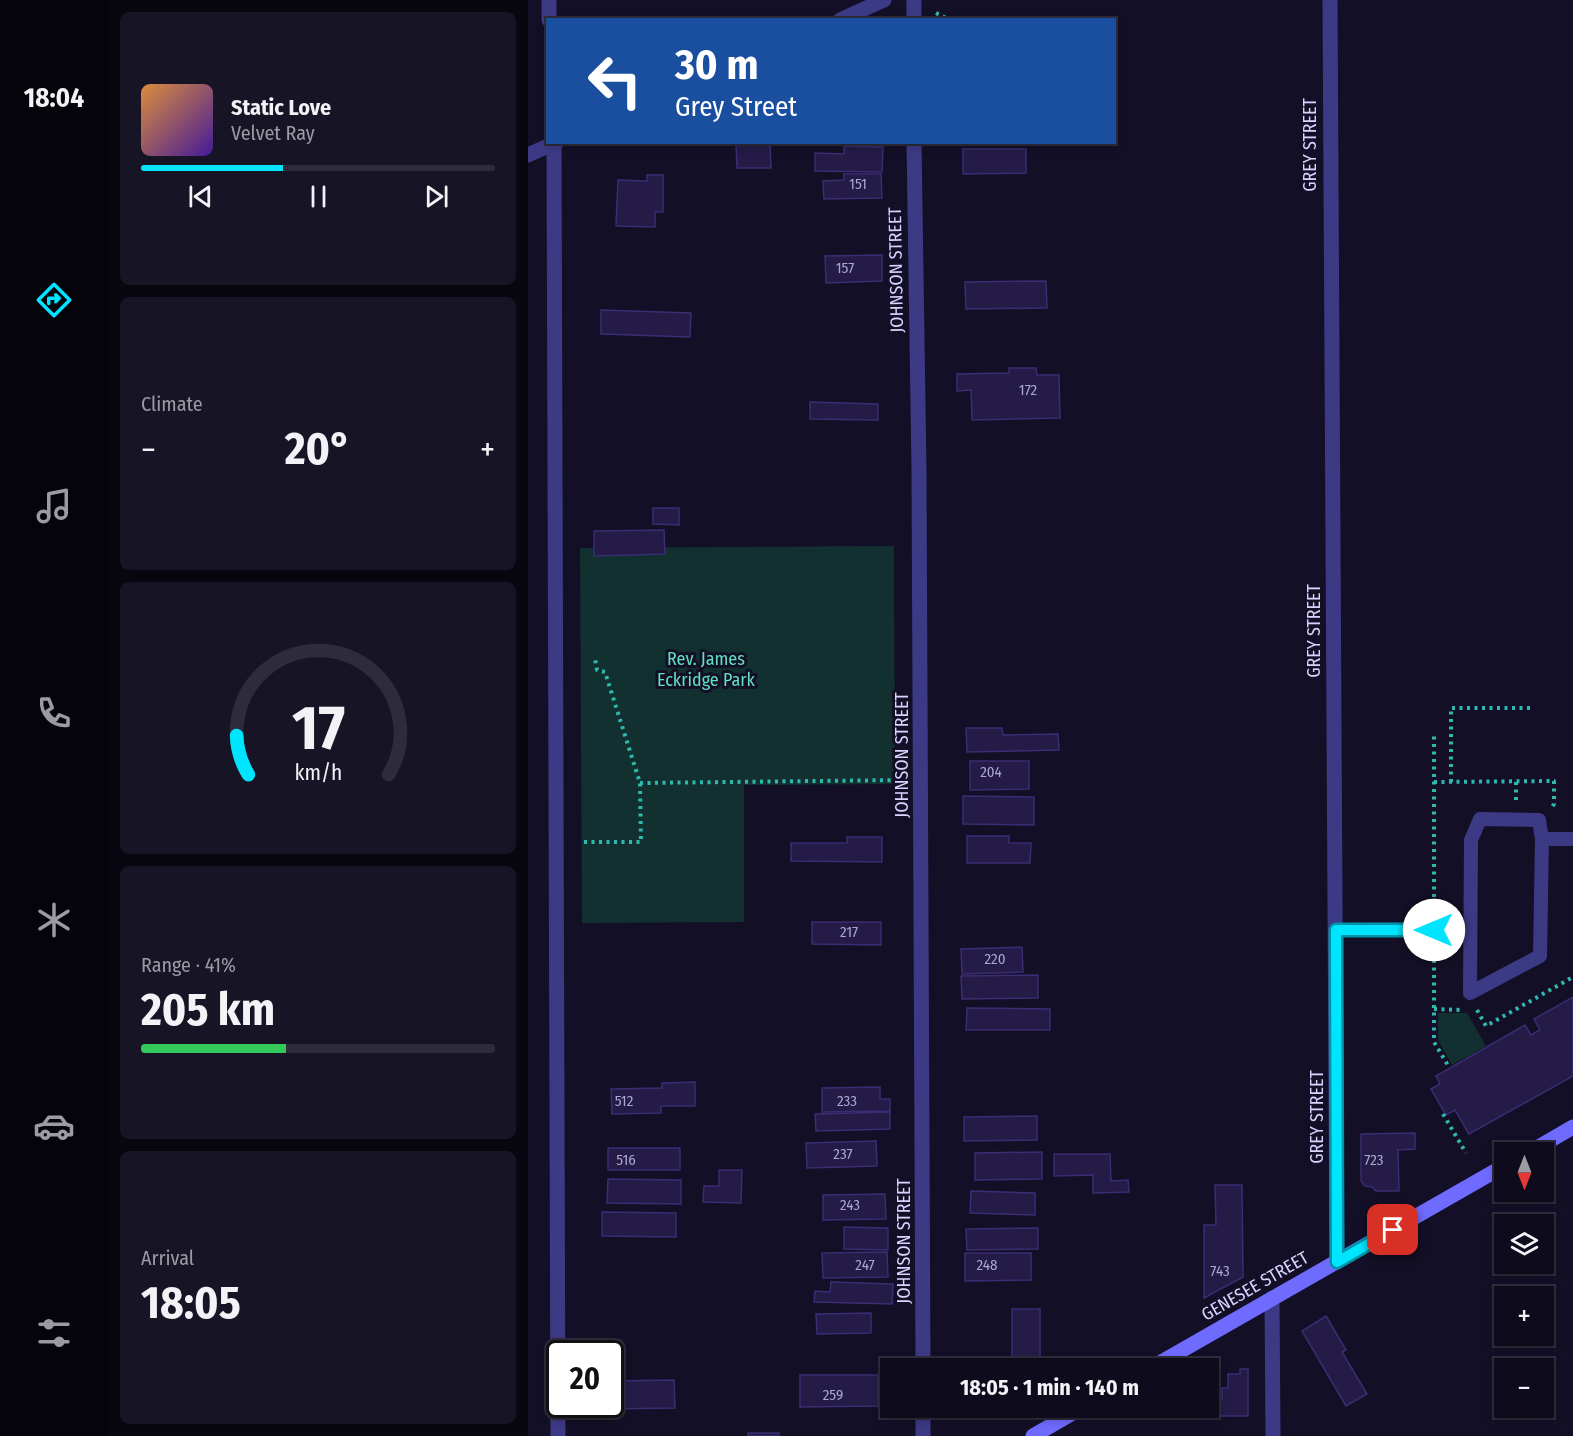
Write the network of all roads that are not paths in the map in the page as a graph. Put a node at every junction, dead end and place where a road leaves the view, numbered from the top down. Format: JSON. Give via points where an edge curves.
{"nodes":[{"id":1,"x":549,"y":0,"type":"edge"},
{"id":2,"x":884,"y":0,"type":"edge"},
{"id":3,"x":914,"y":0,"type":"edge"},
{"id":4,"x":1330,"y":0,"type":"edge"},
{"id":5,"x":549,"y":18,"type":"edge"},
{"id":6,"x":844,"y":18,"type":"edge"},
{"id":7,"x":914,"y":18,"type":"edge"},
{"id":8,"x":553,"y":144,"type":"edge"},
{"id":9,"x":555,"y":144,"type":"edge"},
{"id":10,"x":914,"y":144,"type":"edge"},
{"id":11,"x":528,"y":155,"type":"edge"},
{"id":12,"x":1542,"y":839,"type":"junction"},
{"id":13,"x":1573,"y":839,"type":"edge"},
{"id":14,"x":1470,"y":929,"type":"junction"},
{"id":15,"x":1336,"y":930,"type":"junction"},
{"id":16,"x":1573,"y":1127,"type":"edge"},
{"id":17,"x":1547,"y":1142,"type":"edge"},
{"id":18,"x":1494,"y":1172,"type":"edge"},
{"id":19,"x":1337,"y":1262,"type":"junction"},
{"id":20,"x":1272,"y":1298,"type":"junction"},
{"id":21,"x":923,"y":1358,"type":"edge"},
{"id":22,"x":1168,"y":1358,"type":"edge"},
{"id":23,"x":923,"y":1418,"type":"edge"},
{"id":24,"x":1064,"y":1418,"type":"edge"},
{"id":25,"x":558,"y":1436,"type":"edge"},
{"id":26,"x":923,"y":1436,"type":"edge"},
{"id":27,"x":1034,"y":1436,"type":"edge"},
{"id":28,"x":1273,"y":1436,"type":"edge"}],
"edges":[{"from":1,"to":5,"type":"street"},
{"from":2,"to":6,"type":"street"},
{"from":3,"to":7,"type":"street"},
{"from":4,"to":15,"type":"street","name":"GREY STREET"},
{"from":8,"to":11,"type":"street"},
{"from":9,"to":25,"type":"street"},
{"from":10,"to":21,"type":"street","name":"JOHNSON STREET"},
{"from":12,"to":13,"type":"lane"},
{"from":12,"to":14,"type":"lane","via":[[1539,820],[1480,819],[1471,840]]},
{"from":12,"to":14,"type":"lane","via":[[1540,956],[1470,993]]},
{"from":14,"to":15,"type":"lane"},
{"from":15,"to":19,"type":"street","name":"GREY STREET"},
{"from":16,"to":17,"type":"main road"},
{"from":18,"to":19,"type":"main road","name":"GENESEE STREET"},
{"from":19,"to":20,"type":"main road","name":"GENESEE STREET"},
{"from":20,"to":22,"type":"main road","name":"GENESEE STREET"},
{"from":20,"to":28,"type":"street"},
{"from":23,"to":26,"type":"street"},
{"from":24,"to":27,"type":"main road"}]}
